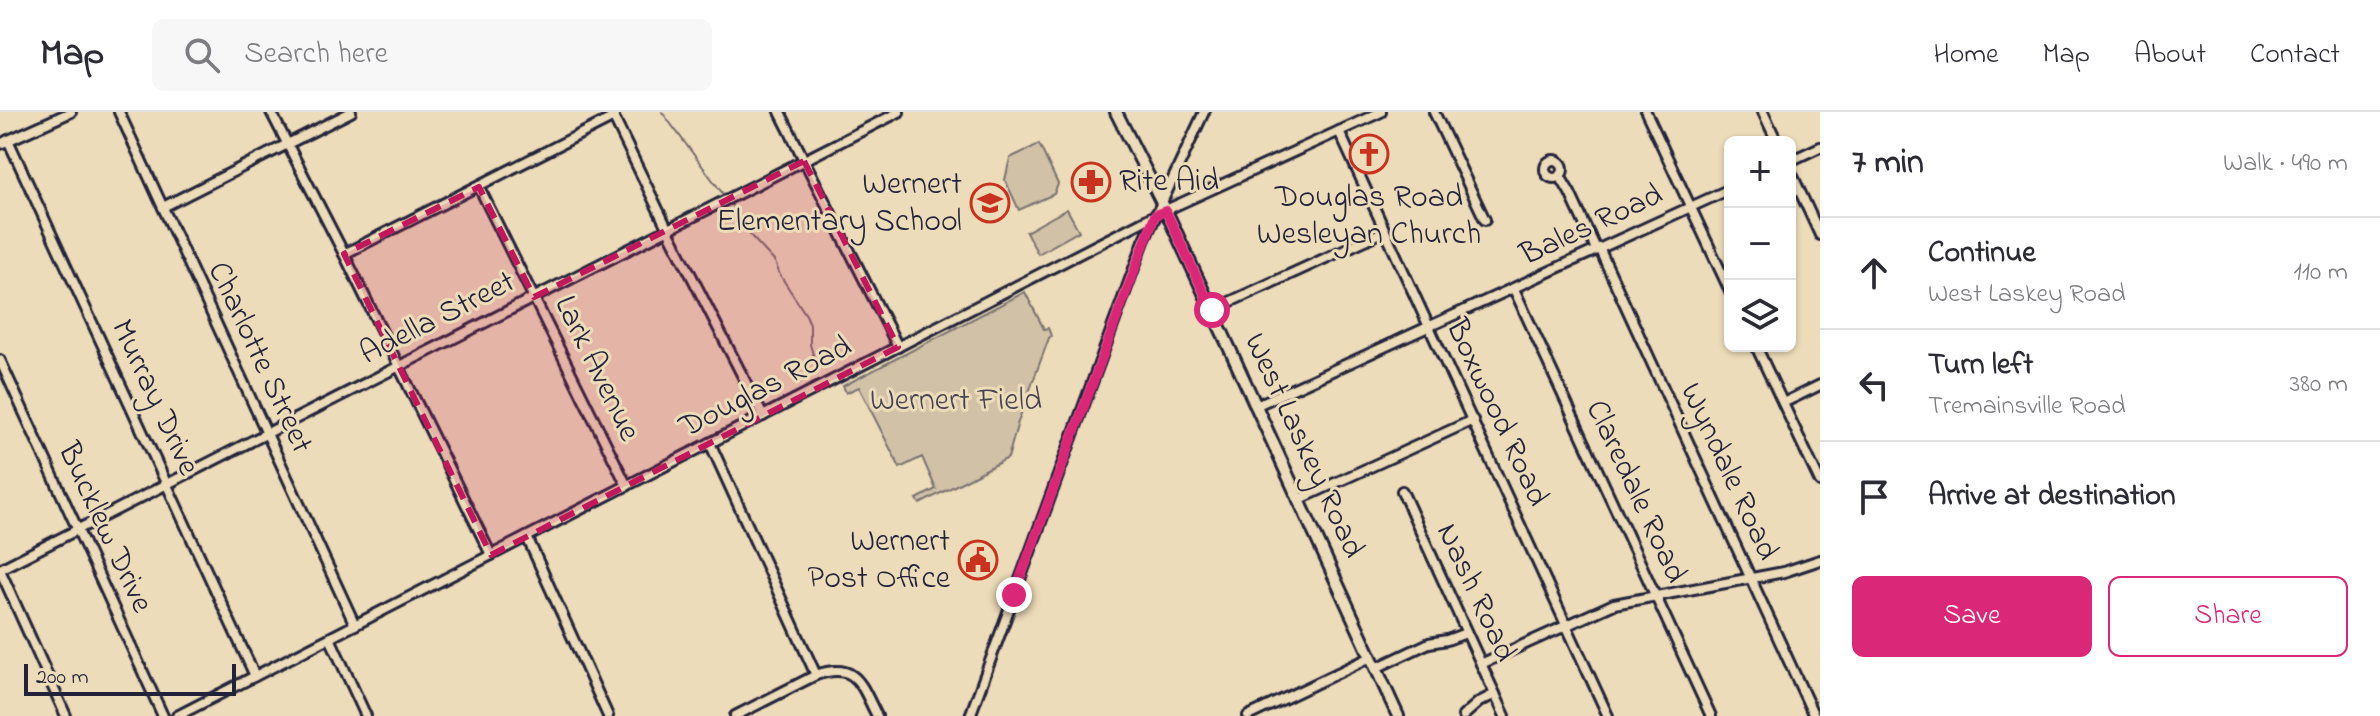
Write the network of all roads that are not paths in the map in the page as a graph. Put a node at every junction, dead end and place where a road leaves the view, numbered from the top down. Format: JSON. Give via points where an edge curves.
{"nodes":[{"id":1,"x":71,"y":112,"type":"edge"},
{"id":2,"x":119,"y":112,"type":"edge"},
{"id":3,"x":271,"y":112,"type":"edge"},
{"id":4,"x":351,"y":112,"type":"edge"},
{"id":5,"x":780,"y":112,"type":"edge"},
{"id":6,"x":899,"y":112,"type":"edge"},
{"id":7,"x":1116,"y":112,"type":"edge"},
{"id":8,"x":1204,"y":112,"type":"edge"},
{"id":9,"x":1381,"y":112,"type":"edge"},
{"id":10,"x":1434,"y":112,"type":"edge"},
{"id":11,"x":1646,"y":112,"type":"edge"},
{"id":12,"x":1763,"y":112,"type":"edge"},
{"id":13,"x":613,"y":115,"type":"edge"},
{"id":14,"x":1339,"y":131,"type":"junction"},
{"id":15,"x":1774,"y":136,"type":"edge"},
{"id":16,"x":4,"y":142,"type":"edge"},
{"id":17,"x":287,"y":144,"type":"junction"},
{"id":18,"x":1820,"y":147,"type":"edge"},
{"id":19,"x":1796,"y":158,"type":"edge"},
{"id":20,"x":804,"y":161,"type":"junction"},
{"id":21,"x":1560,"y":176,"type":"dead end"},
{"id":22,"x":1796,"y":183,"type":"edge"},
{"id":23,"x":479,"y":187,"type":"junction"},
{"id":24,"x":1724,"y":192,"type":"edge"},
{"id":25,"x":163,"y":207,"type":"junction"},
{"id":26,"x":1690,"y":207,"type":"junction"},
{"id":27,"x":1164,"y":208,"type":"junction"},
{"id":28,"x":1155,"y":215,"type":"junction"},
{"id":29,"x":1485,"y":220,"type":"dead end"},
{"id":30,"x":668,"y":230,"type":"junction"},
{"id":31,"x":1385,"y":231,"type":"junction"},
{"id":32,"x":1820,"y":235,"type":"edge"},
{"id":33,"x":1597,"y":249,"type":"junction"},
{"id":34,"x":344,"y":254,"type":"junction"},
{"id":35,"x":1725,"y":280,"type":"edge"},
{"id":36,"x":1514,"y":289,"type":"junction"},
{"id":37,"x":534,"y":297,"type":"junction"},
{"id":38,"x":1212,"y":310,"type":"junction"},
{"id":39,"x":1429,"y":326,"type":"junction"},
{"id":40,"x":898,"y":347,"type":"junction"},
{"id":41,"x":1759,"y":352,"type":"edge"},
{"id":42,"x":0,"y":360,"type":"edge"},
{"id":43,"x":398,"y":366,"type":"junction"},
{"id":44,"x":1820,"y":385,"type":"edge"},
{"id":45,"x":1783,"y":403,"type":"junction"},
{"id":46,"x":1255,"y":406,"type":"junction"},
{"id":47,"x":763,"y":416,"type":"junction"},
{"id":48,"x":1473,"y":420,"type":"junction"},
{"id":49,"x":267,"y":432,"type":"junction"},
{"id":50,"x":710,"y":443,"type":"junction"},
{"id":51,"x":1820,"y":482,"type":"edge"},
{"id":52,"x":168,"y":483,"type":"junction"},
{"id":53,"x":627,"y":486,"type":"junction"},
{"id":54,"x":1402,"y":491,"type":"dead end"},
{"id":55,"x":1298,"y":500,"type":"junction"},
{"id":56,"x":79,"y":530,"type":"junction"},
{"id":57,"x":527,"y":537,"type":"junction"},
{"id":58,"x":491,"y":555,"type":"junction"},
{"id":59,"x":1820,"y":560,"type":"edge"},
{"id":60,"x":0,"y":570,"type":"edge"},
{"id":61,"x":1751,"y":578,"type":"junction"},
{"id":62,"x":1656,"y":595,"type":"junction"},
{"id":63,"x":1566,"y":624,"type":"junction"},
{"id":64,"x":355,"y":625,"type":"junction"},
{"id":65,"x":1466,"y":633,"type":"junction"},
{"id":66,"x":330,"y":638,"type":"junction"},
{"id":67,"x":1371,"y":657,"type":"junction"},
{"id":68,"x":1481,"y":664,"type":"junction"},
{"id":69,"x":1376,"y":668,"type":"junction"},
{"id":70,"x":816,"y":675,"type":"junction"},
{"id":71,"x":255,"y":676,"type":"junction"},
{"id":72,"x":1495,"y":694,"type":"junction"},
{"id":73,"x":188,"y":714,"type":"edge"},
{"id":74,"x":66,"y":716,"type":"edge"},
{"id":75,"x":163,"y":716,"type":"edge"},
{"id":76,"x":177,"y":716,"type":"edge"},
{"id":77,"x":366,"y":716,"type":"edge"},
{"id":78,"x":608,"y":716,"type":"edge"},
{"id":79,"x":735,"y":716,"type":"edge"},
{"id":80,"x":877,"y":716,"type":"edge"},
{"id":81,"x":970,"y":716,"type":"edge"},
{"id":82,"x":1248,"y":716,"type":"edge"},
{"id":83,"x":1398,"y":716,"type":"edge"},
{"id":84,"x":1463,"y":716,"type":"edge"},
{"id":85,"x":1505,"y":716,"type":"edge"},
{"id":86,"x":1608,"y":716,"type":"edge"},
{"id":87,"x":1711,"y":716,"type":"edge"},
{"id":88,"x":1814,"y":716,"type":"edge"}],
"edges":[{"from":1,"to":16,"type":"street"},
{"from":2,"to":25,"type":"street","name":"Charlotte Street"},
{"from":3,"to":17,"type":"street"},
{"from":4,"to":17,"type":"street"},
{"from":5,"to":20,"type":"street"},
{"from":6,"to":20,"type":"street","name":"Adella Street"},
{"from":7,"to":27,"type":"main road","name":"West Laskey Road"},
{"from":8,"to":27,"type":"street"},
{"from":9,"to":14,"type":"street","name":"Douglas Road"},
{"from":10,"to":29,"type":"street"},
{"from":11,"to":26,"type":"street"},
{"from":12,"to":15,"type":"street"},
{"from":13,"to":23,"type":"street"},
{"from":13,"to":30,"type":"street"},
{"from":14,"to":27,"type":"street","name":"Douglas Road"},
{"from":14,"to":31,"type":"street","name":"Boxwood Road"},
{"from":16,"to":52,"type":"street","name":"Murray Drive"},
{"from":17,"to":25,"type":"street"},
{"from":17,"to":34,"type":"street"},
{"from":18,"to":19,"type":"street"},
{"from":20,"to":30,"type":"street","name":"Adella Street"},
{"from":20,"to":40,"type":"street"},
{"from":21,"to":33,"type":"street","name":"Wyndale Road"},
{"from":22,"to":32,"type":"street"},
{"from":23,"to":34,"type":"street"},
{"from":23,"to":37,"type":"street","name":"Lark Avenue"},
{"from":24,"to":26,"type":"street","name":"Bales Road"},
{"from":25,"to":49,"type":"street","name":"Charlotte Street"},
{"from":26,"to":33,"type":"street","name":"Bales Road"},
{"from":26,"to":35,"type":"street"},
{"from":27,"to":28,"type":"street","name":"Douglas Road"},
{"from":27,"to":38,"type":"main road","name":"West Laskey Road"},
{"from":28,"to":40,"type":"street","name":"Douglas Road"},
{"from":28,"to":81,"type":"street"},
{"from":30,"to":37,"type":"street","name":"Adella Street"},
{"from":30,"to":47,"type":"street"},
{"from":31,"to":38,"type":"street"},
{"from":31,"to":39,"type":"street","name":"Boxwood Road"},
{"from":33,"to":36,"type":"street","name":"Bales Road"},
{"from":33,"to":61,"type":"street","name":"Wyndale Road"},
{"from":34,"to":43,"type":"street"},
{"from":36,"to":39,"type":"street","name":"Bales Road"},
{"from":36,"to":62,"type":"street","name":"Claredale Road"},
{"from":37,"to":43,"type":"street","name":"Adella Street"},
{"from":37,"to":53,"type":"street","name":"Lark Avenue"},
{"from":38,"to":46,"type":"main road","name":"West Laskey Road"},
{"from":39,"to":46,"type":"street","name":"Bales Road"},
{"from":39,"to":48,"type":"street","name":"Boxwood Road"},
{"from":40,"to":47,"type":"street","name":"Douglas Road"},
{"from":41,"to":45,"type":"street"},
{"from":42,"to":56,"type":"street","name":"Bucklew Drive"},
{"from":43,"to":49,"type":"street","name":"Adella Street"},
{"from":43,"to":58,"type":"street"},
{"from":44,"to":45,"type":"street"},
{"from":45,"to":51,"type":"street"},
{"from":46,"to":55,"type":"main road","name":"West Laskey Road"},
{"from":47,"to":50,"type":"street","name":"Douglas Road"},
{"from":48,"to":55,"type":"street"},
{"from":48,"to":63,"type":"street","name":"Boxwood Road"},
{"from":49,"to":52,"type":"street","name":"Adella Street"},
{"from":49,"to":64,"type":"street","name":"Charlotte Street"},
{"from":50,"to":53,"type":"street","name":"Douglas Road"},
{"from":50,"to":70,"type":"street"},
{"from":52,"to":56,"type":"street","name":"Adella Street"},
{"from":52,"to":71,"type":"street","name":"Murray Drive"},
{"from":53,"to":57,"type":"street","name":"Douglas Road"},
{"from":54,"to":65,"type":"street","name":"Nash Road"},
{"from":55,"to":67,"type":"main road","name":"West Laskey Road"},
{"from":56,"to":60,"type":"street","name":"Adella Street"},
{"from":56,"to":75,"type":"street","name":"Bucklew Drive"},
{"from":57,"to":58,"type":"street","name":"Douglas Road"},
{"from":57,"to":78,"type":"street"},
{"from":58,"to":64,"type":"street","name":"Douglas Road"},
{"from":59,"to":61,"type":"street"},
{"from":60,"to":74,"type":"street"},
{"from":61,"to":62,"type":"street"},
{"from":61,"to":88,"type":"street","name":"Wyndale Road"},
{"from":62,"to":63,"type":"street","via":[[1614,604]]},
{"from":62,"to":87,"type":"street","name":"Claredale Road"},
{"from":63,"to":68,"type":"street"},
{"from":63,"to":86,"type":"street","name":"Boxwood Road"},
{"from":64,"to":66,"type":"street","name":"Douglas Road"},
{"from":65,"to":68,"type":"street","name":"Nash Road"},
{"from":65,"to":69,"type":"street","via":[[1429,643]]},
{"from":66,"to":71,"type":"street","name":"Douglas Road"},
{"from":66,"to":77,"type":"street"},
{"from":67,"to":69,"type":"main road","name":"West Laskey Road"},
{"from":67,"to":82,"type":"street"},
{"from":68,"to":72,"type":"street","name":"Nash Road"},
{"from":69,"to":83,"type":"main road","name":"West Laskey Road"},
{"from":70,"to":79,"type":"street"},
{"from":70,"to":80,"type":"street","via":[[845,670],[854,675]]},
{"from":71,"to":73,"type":"street","name":"Douglas Road"},
{"from":72,"to":84,"type":"street"},
{"from":72,"to":85,"type":"street","name":"Nash Road"},
{"from":73,"to":76,"type":"street","name":"Douglas Road"}]}
